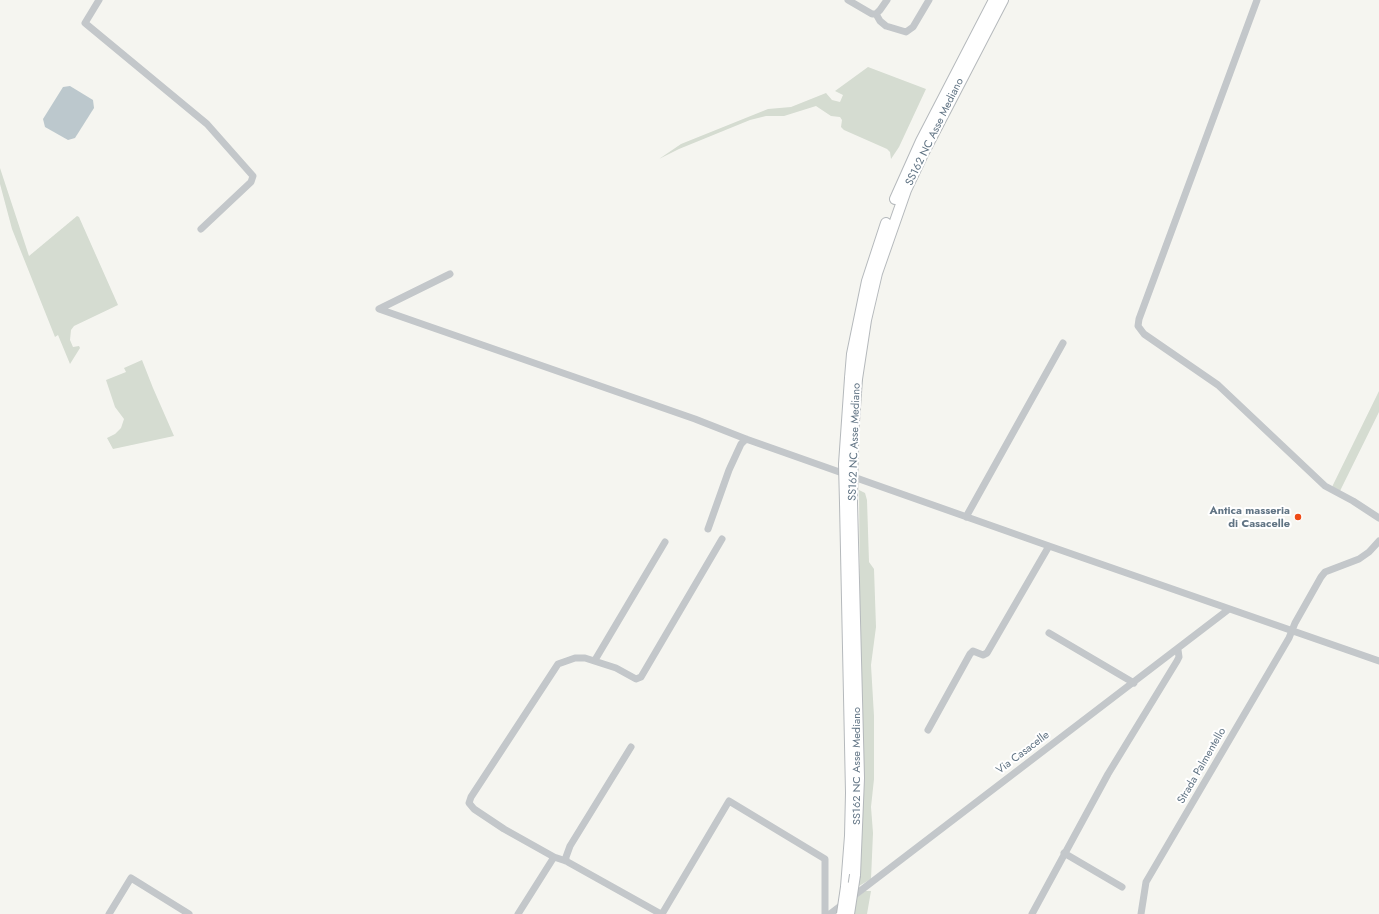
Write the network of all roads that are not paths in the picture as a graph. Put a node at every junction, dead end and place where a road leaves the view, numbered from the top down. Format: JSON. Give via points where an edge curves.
{"nodes":[{"id":1,"x":99,"y":0,"type":"edge"},
{"id":2,"x":848,"y":0,"type":"edge"},
{"id":3,"x":887,"y":0,"type":"edge"},
{"id":4,"x":929,"y":0,"type":"edge"},
{"id":5,"x":994,"y":0,"type":"edge"},
{"id":6,"x":1002,"y":0,"type":"edge"},
{"id":7,"x":1257,"y":0,"type":"edge"},
{"id":8,"x":876,"y":14,"type":"junction"},
{"id":9,"x":987,"y":22,"type":"junction"},
{"id":10,"x":201,"y":229,"type":"dead end"},
{"id":11,"x":450,"y":274,"type":"dead end"},
{"id":12,"x":1062,"y":343,"type":"dead end"},
{"id":13,"x":746,"y":439,"type":"junction"},
{"id":14,"x":849,"y":503,"type":"junction"},
{"id":15,"x":966,"y":517,"type":"junction"},
{"id":16,"x":1379,"y":518,"type":"edge"},
{"id":17,"x":708,"y":529,"type":"dead end"},
{"id":18,"x":722,"y":539,"type":"dead end"},
{"id":19,"x":1379,"y":541,"type":"edge"},
{"id":20,"x":666,"y":542,"type":"dead end"},
{"id":21,"x":1049,"y":546,"type":"junction"},
{"id":22,"x":1229,"y":609,"type":"junction"},
{"id":23,"x":1292,"y":631,"type":"junction"},
{"id":24,"x":1049,"y":633,"type":"dead end"},
{"id":25,"x":1178,"y":650,"type":"junction"},
{"id":26,"x":595,"y":660,"type":"junction"},
{"id":27,"x":1379,"y":660,"type":"edge"},
{"id":28,"x":1134,"y":683,"type":"junction"},
{"id":29,"x":928,"y":730,"type":"dead end"},
{"id":30,"x":630,"y":747,"type":"dead end"},
{"id":31,"x":1064,"y":854,"type":"junction"},
{"id":32,"x":554,"y":857,"type":"junction"},
{"id":33,"x":566,"y":861,"type":"junction"},
{"id":34,"x":1122,"y":887,"type":"dead end"},
{"id":35,"x":109,"y":914,"type":"edge"},
{"id":36,"x":189,"y":914,"type":"edge"},
{"id":37,"x":518,"y":914,"type":"edge"},
{"id":38,"x":662,"y":914,"type":"edge"},
{"id":39,"x":825,"y":914,"type":"edge"},
{"id":40,"x":830,"y":914,"type":"edge"},
{"id":41,"x":842,"y":914,"type":"edge"},
{"id":42,"x":850,"y":914,"type":"edge"},
{"id":43,"x":1032,"y":914,"type":"edge"},
{"id":44,"x":1140,"y":914,"type":"edge"}],
"edges":[{"from":1,"to":10,"type":"street","via":[[85,23],[207,124],[253,176],[251,182]]},
{"from":2,"to":8,"type":"street"},
{"from":3,"to":8,"type":"street"},
{"from":4,"to":8,"type":"street","via":[[914,27],[906,32],[886,26]]},
{"from":5,"to":9,"type":"highway","name":"SS162 NC Asse Mediano"},
{"from":6,"to":9,"type":"highway","name":"SS162 NC Asse Mediano"},
{"from":7,"to":16,"type":"street","via":[[1138,326],[1144,334],[1218,385],[1325,486]]},
{"from":9,"to":14,"type":"highway","name":"SS162 NC Asse Mediano","bridge":true,"via":[[946,99],[906,190],[872,277],[866,320],[853,378]]},
{"from":11,"to":13,"type":"street","via":[[379,309]]},
{"from":12,"to":15,"type":"street"},
{"from":13,"to":15,"type":"street"},
{"from":13,"to":17,"type":"street","via":[[729,470]]},
{"from":14,"to":41,"type":"highway","name":"SS162 NC Asse Mediano","bridge":true,"via":[[851,793]]},
{"from":14,"to":42,"type":"highway","name":"SS162 NC Asse Mediano","bridge":true,"via":[[859,778],[855,875]]},
{"from":15,"to":21,"type":"street"},
{"from":18,"to":26,"type":"street","via":[[640,677],[636,679]]},
{"from":19,"to":23,"type":"street","name":"Strada Palmentello","via":[[1360,559],[1325,572]]},
{"from":20,"to":26,"type":"street"},
{"from":21,"to":22,"type":"street"},
{"from":21,"to":29,"type":"street","via":[[987,653],[983,655],[973,651],[970,654]]},
{"from":22,"to":23,"type":"street"},
{"from":22,"to":25,"type":"street","name":"Via Casacelle"},
{"from":23,"to":27,"type":"street"},
{"from":23,"to":44,"type":"street","name":"Strada Palmentello","via":[[1146,882]]},
{"from":24,"to":28,"type":"street"},
{"from":25,"to":28,"type":"street","name":"Via Casacelle"},
{"from":25,"to":31,"type":"street","via":[[1180,657],[1108,774]]},
{"from":26,"to":32,"type":"street","via":[[574,658],[558,664],[469,803],[504,829]]},
{"from":28,"to":40,"type":"street","name":"Via Casacelle"},
{"from":30,"to":33,"type":"street","via":[[570,846]]},
{"from":31,"to":34,"type":"street"},
{"from":31,"to":43,"type":"street"},
{"from":32,"to":33,"type":"street"},
{"from":32,"to":37,"type":"street"},
{"from":33,"to":38,"type":"street"},
{"from":35,"to":36,"type":"street","via":[[131,878]]},
{"from":38,"to":39,"type":"street","via":[[729,801],[825,859]]}]}
